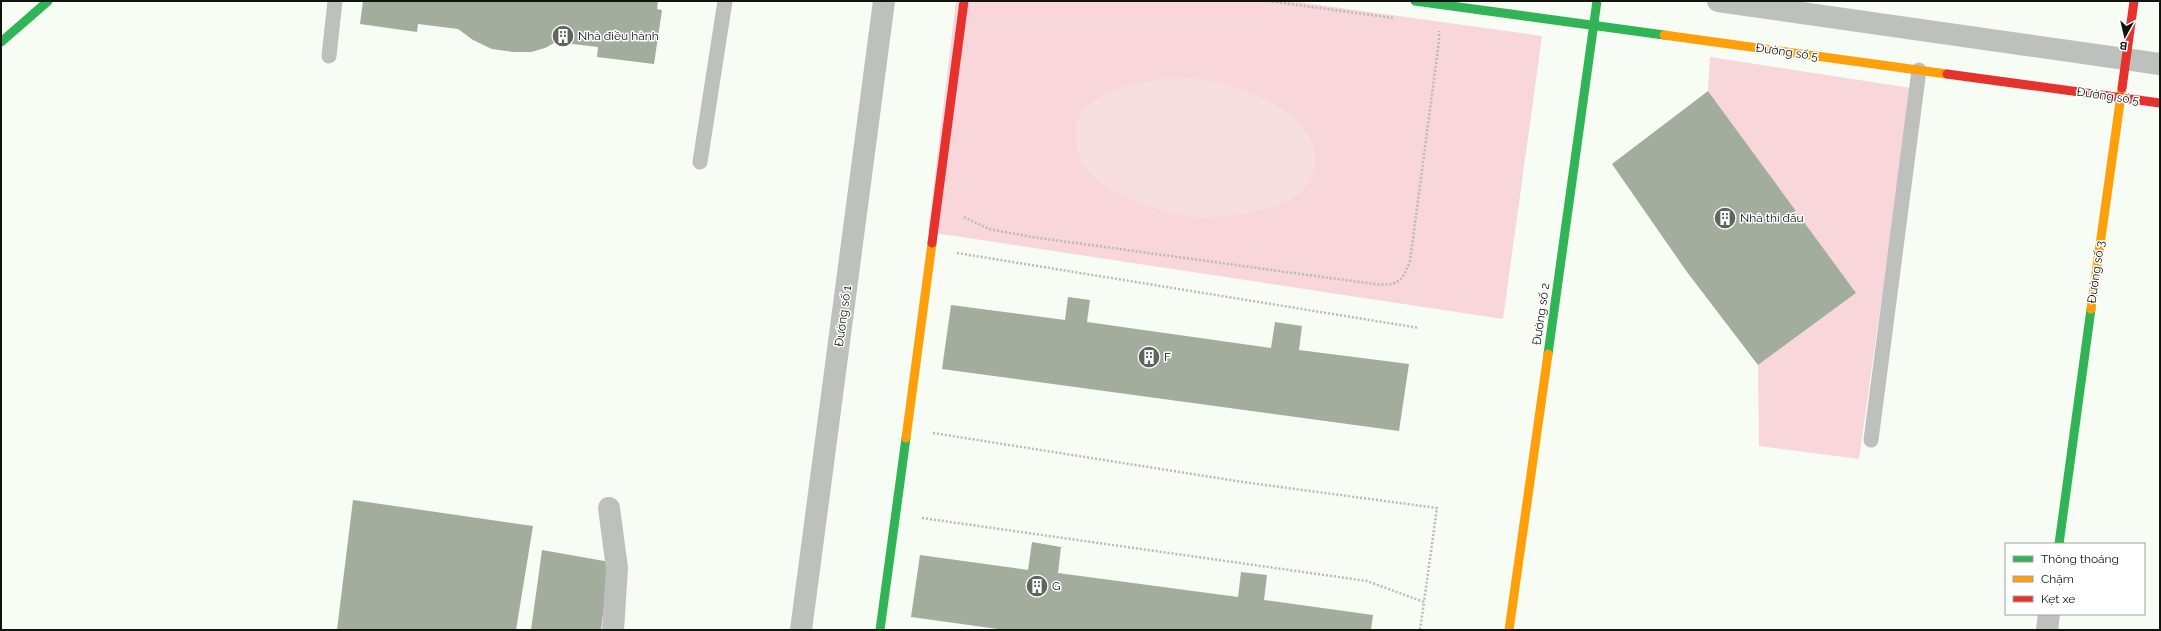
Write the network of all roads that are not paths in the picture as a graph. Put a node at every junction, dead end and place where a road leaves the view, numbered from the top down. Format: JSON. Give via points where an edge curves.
{"nodes":[{"id":1,"x":48,"y":1,"type":"edge"},
{"id":2,"x":335,"y":1,"type":"edge"},
{"id":3,"x":725,"y":1,"type":"edge"},
{"id":4,"x":884,"y":1,"type":"edge"},
{"id":5,"x":964,"y":1,"type":"edge"},
{"id":6,"x":1415,"y":1,"type":"edge"},
{"id":7,"x":1597,"y":1,"type":"edge"},
{"id":8,"x":1718,"y":1,"type":"edge"},
{"id":9,"x":2134,"y":1,"type":"edge"},
{"id":10,"x":1594,"y":26,"type":"junction"},
{"id":11,"x":1,"y":42,"type":"edge"},
{"id":12,"x":329,"y":56,"type":"dead end"},
{"id":13,"x":2126,"y":59,"type":"junction"},
{"id":14,"x":2160,"y":64,"type":"edge"},
{"id":15,"x":1919,"y":70,"type":"junction"},
{"id":16,"x":2121,"y":98,"type":"junction"},
{"id":17,"x":2160,"y":104,"type":"edge"},
{"id":18,"x":700,"y":162,"type":"dead end"},
{"id":19,"x":1871,"y":440,"type":"dead end"},
{"id":20,"x":609,"y":508,"type":"dead end"},
{"id":21,"x":2059,"y":543,"type":"edge"},
{"id":22,"x":2049,"y":615,"type":"edge"},
{"id":23,"x":613,"y":630,"type":"edge"},
{"id":24,"x":801,"y":630,"type":"edge"},
{"id":25,"x":880,"y":630,"type":"edge"},
{"id":26,"x":1509,"y":630,"type":"edge"},
{"id":27,"x":2047,"y":630,"type":"edge"}],
"edges":[{"from":1,"to":11,"type":"street"},
{"from":2,"to":12,"type":"lane"},
{"from":3,"to":18,"type":"lane"},
{"from":4,"to":24,"type":"street","name":"Đường số 1"},
{"from":5,"to":25,"type":"street"},
{"from":6,"to":10,"type":"street","name":"Đường số 5"},
{"from":7,"to":10,"type":"street","name":"Đường số 2"},
{"from":8,"to":13,"type":"street"},
{"from":9,"to":13,"type":"street","name":"Đường số 3"},
{"from":10,"to":15,"type":"street","name":"Đường số 5"},
{"from":10,"to":26,"type":"street","name":"Đường số 2"},
{"from":13,"to":14,"type":"street"},
{"from":13,"to":16,"type":"street","name":"Đường số 3"},
{"from":15,"to":16,"type":"street","name":"Đường số 5"},
{"from":15,"to":19,"type":"lane"},
{"from":16,"to":17,"type":"street","name":"Đường số 5"},
{"from":16,"to":21,"type":"street","name":"Đường số 3"},
{"from":20,"to":23,"type":"street","via":[[617,568]]},
{"from":22,"to":27,"type":"street"}]}
